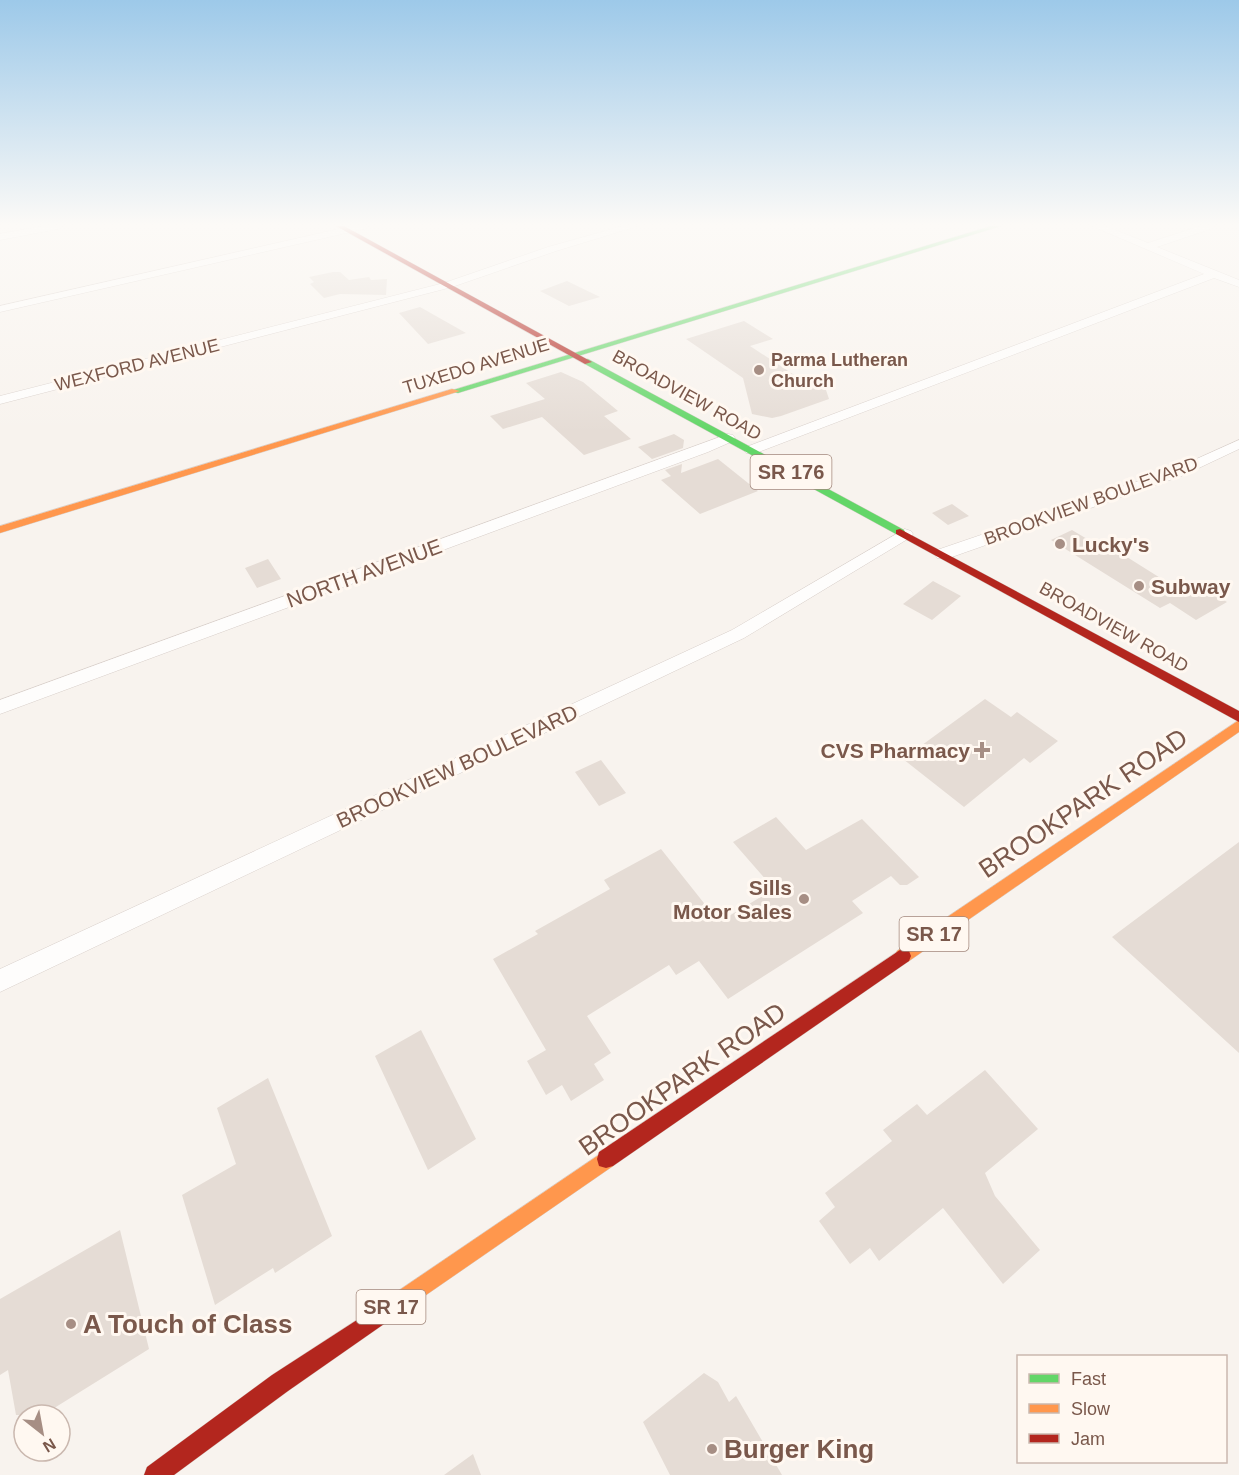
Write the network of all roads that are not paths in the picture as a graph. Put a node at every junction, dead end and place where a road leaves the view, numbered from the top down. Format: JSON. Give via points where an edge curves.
{"nodes":[{"id":1,"x":60,"y":295,"type":"edge"},
{"id":2,"x":410,"y":295,"type":"edge"},
{"id":3,"x":466,"y":295,"type":"edge"},
{"id":4,"x":772,"y":295,"type":"edge"},
{"id":5,"x":1157,"y":295,"type":"edge"},
{"id":6,"x":0,"y":309,"type":"edge"},
{"id":7,"x":575,"y":355,"type":"junction"},
{"id":8,"x":0,"y":400,"type":"edge"},
{"id":9,"x":728,"y":438,"type":"junction"},
{"id":10,"x":1239,"y":444,"type":"edge"},
{"id":11,"x":751,"y":450,"type":"junction"},
{"id":12,"x":0,"y":530,"type":"edge"},
{"id":13,"x":905,"y":534,"type":"junction"},
{"id":14,"x":943,"y":554,"type":"junction"},
{"id":15,"x":0,"y":707,"type":"edge"},
{"id":16,"x":1239,"y":717,"type":"edge"},
{"id":17,"x":1239,"y":725,"type":"edge"},
{"id":18,"x":0,"y":981,"type":"edge"},
{"id":19,"x":155,"y":1475,"type":"edge"}],
"edges":[{"from":1,"to":6,"type":"street"},
{"from":2,"to":8,"type":"street","name":"WEXFORD AVENUE"},
{"from":3,"to":7,"type":"main road","name":"BROADVIEW ROAD","number":"SR 176"},
{"from":4,"to":7,"type":"main road","name":"TUXEDO AVENUE"},
{"from":5,"to":11,"type":"street"},
{"from":7,"to":9,"type":"main road","name":"BROADVIEW ROAD","number":"SR 176"},
{"from":7,"to":12,"type":"main road","name":"TUXEDO AVENUE"},
{"from":9,"to":11,"type":"main road","name":"BROADVIEW ROAD","number":"SR 176"},
{"from":9,"to":15,"type":"street","name":"NORTH AVENUE"},
{"from":10,"to":14,"type":"street","name":"BROOKVIEW BOULEVARD","via":[[1179,472]]},
{"from":11,"to":13,"type":"main road","name":"BROADVIEW ROAD","number":"SR 176"},
{"from":13,"to":14,"type":"main road","name":"BROADVIEW ROAD","number":"SR 176"},
{"from":13,"to":18,"type":"street","name":"BROOKVIEW BOULEVARD","via":[[738,634]]},
{"from":14,"to":16,"type":"main road","name":"BROADVIEW ROAD","number":"SR 176"},
{"from":17,"to":19,"type":"main road","name":"BROOKPARK ROAD","number":"SR 17","via":[[280,1383]]}]}
